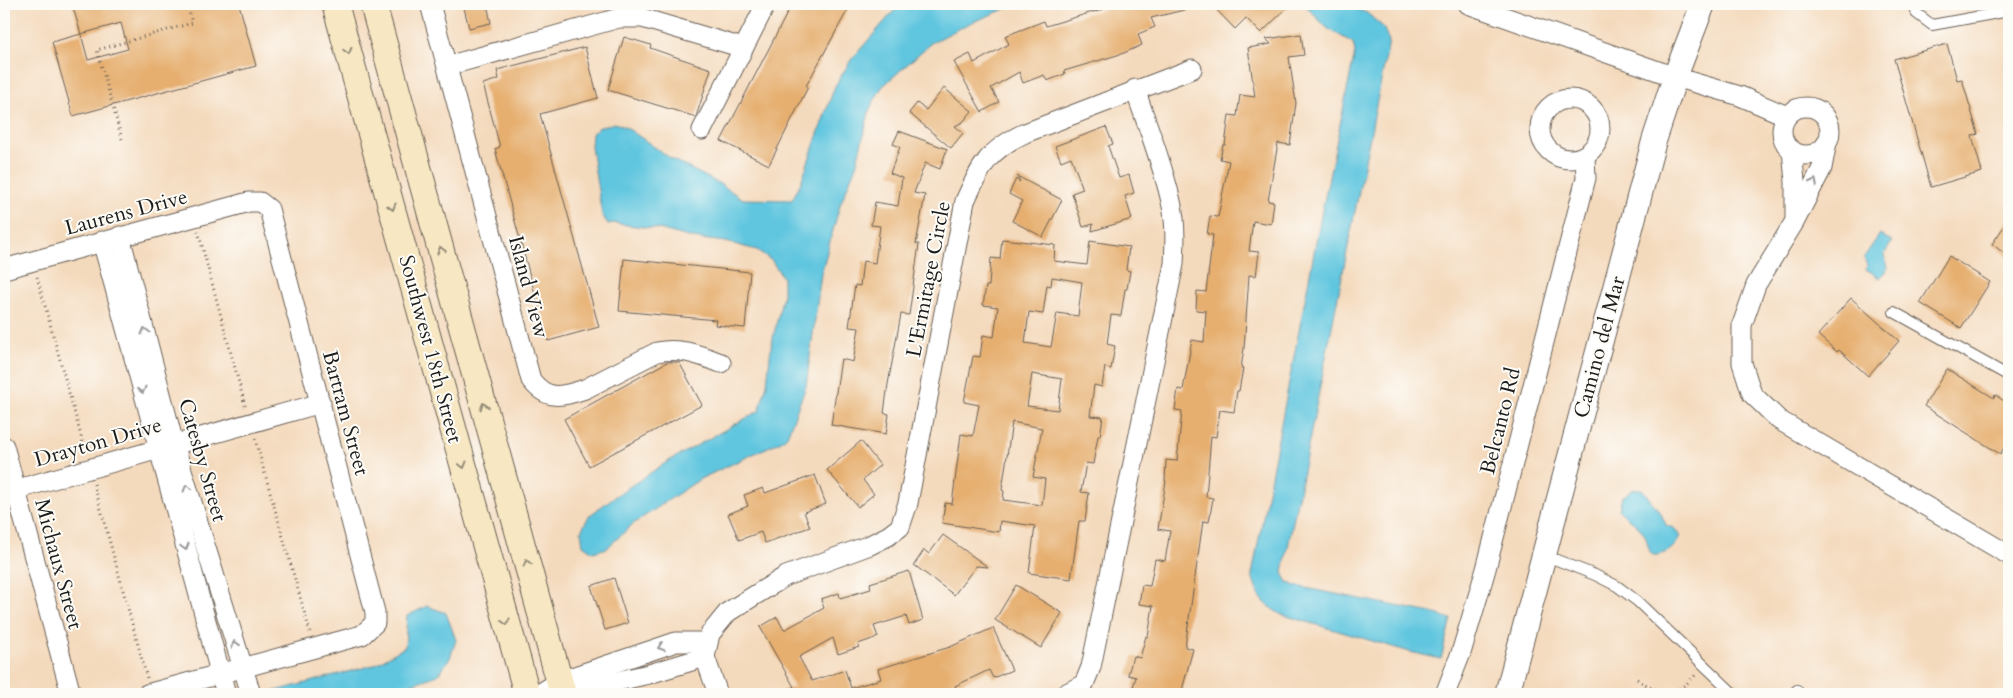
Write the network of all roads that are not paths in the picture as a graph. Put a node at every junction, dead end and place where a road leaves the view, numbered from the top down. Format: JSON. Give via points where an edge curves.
{"nodes":[{"id":1,"x":335,"y":4,"type":"edge"},
{"id":2,"x":373,"y":4,"type":"edge"},
{"id":3,"x":430,"y":4,"type":"edge"},
{"id":4,"x":766,"y":4,"type":"edge"},
{"id":5,"x":1468,"y":4,"type":"edge"},
{"id":6,"x":1704,"y":4,"type":"edge"},
{"id":7,"x":1913,"y":4,"type":"edge"},
{"id":8,"x":2009,"y":11,"type":"edge"},
{"id":9,"x":744,"y":48,"type":"junction"},
{"id":10,"x":446,"y":66,"type":"junction"},
{"id":11,"x":1192,"y":69,"type":"dead end"},
{"id":12,"x":1675,"y":77,"type":"junction"},
{"id":13,"x":1135,"y":89,"type":"junction"},
{"id":14,"x":1787,"y":116,"type":"junction"},
{"id":15,"x":702,"y":130,"type":"dead end"},
{"id":16,"x":1827,"y":142,"type":"junction"},
{"id":17,"x":1792,"y":150,"type":"junction"},
{"id":18,"x":1585,"y":156,"type":"dead end"},
{"id":19,"x":260,"y":202,"type":"joint"},
{"id":20,"x":1795,"y":221,"type":"junction"},
{"id":21,"x":111,"y":239,"type":"junction"},
{"id":22,"x":4,"y":269,"type":"edge"},
{"id":23,"x":1894,"y":312,"type":"dead end"},
{"id":24,"x":721,"y":363,"type":"dead end"},
{"id":25,"x":2009,"y":376,"type":"edge"},
{"id":26,"x":320,"y":402,"type":"junction"},
{"id":27,"x":4,"y":446,"type":"edge"},
{"id":28,"x":166,"y":446,"type":"junction"},
{"id":29,"x":10,"y":491,"type":"edge"},
{"id":30,"x":1544,"y":555,"type":"junction"},
{"id":31,"x":2009,"y":555,"type":"edge"},
{"id":32,"x":707,"y":649,"type":"junction"},
{"id":33,"x":242,"y":667,"type":"junction"},
{"id":34,"x":220,"y":673,"type":"junction"},
{"id":35,"x":250,"y":692,"type":"edge"},
{"id":36,"x":557,"y":692,"type":"edge"},
{"id":37,"x":71,"y":694,"type":"edge"},
{"id":38,"x":147,"y":694,"type":"edge"},
{"id":39,"x":226,"y":694,"type":"edge"},
{"id":40,"x":526,"y":694,"type":"edge"},
{"id":41,"x":718,"y":694,"type":"edge"},
{"id":42,"x":1065,"y":694,"type":"edge"},
{"id":43,"x":1444,"y":694,"type":"edge"},
{"id":44,"x":1507,"y":694,"type":"edge"},
{"id":45,"x":1734,"y":694,"type":"edge"}],
"edges":[{"from":1,"to":40,"type":"main road","name":"Southwest 18th Street","one_way":true},
{"from":36,"to":2,"type":"main road","name":"Southwest 18th Street","one_way":true},
{"from":3,"to":10,"type":"street","name":"Island View"},
{"from":4,"to":9,"type":"street"},
{"from":5,"to":12,"type":"street"},
{"from":6,"to":12,"type":"street","name":"Camino del Mar"},
{"from":7,"to":8,"type":"lane","via":[[1916,13],[1932,25]]},
{"from":9,"to":10,"type":"street","via":[[631,17]]},
{"from":9,"to":15,"type":"street"},
{"from":10,"to":24,"type":"street","name":"Island View","via":[[531,380],[538,389],[548,395],[573,393],[668,349],[693,353]]},
{"from":11,"to":13,"type":"street","name":"L'Ermitage Circle"},
{"from":12,"to":14,"type":"street","via":[[1740,96]]},
{"from":12,"to":30,"type":"street","name":"Camino del Mar","via":[[1654,141]]},
{"from":13,"to":32,"type":"street","name":"L'Ermitage Circle","via":[[1014,138],[988,157],[979,171],[965,202],[908,503],[900,527],[870,545],[786,576],[768,586],[728,612],[710,634]]},
{"from":13,"to":42,"type":"street","via":[[1166,181],[1175,236],[1174,264],[1091,668],[1084,684]]},
{"from":14,"to":16,"type":"street","via":[[1800,108],[1816,109],[1827,120]]},
{"from":14,"to":17,"type":"street","via":[[1782,131]]},
{"from":16,"to":17,"type":"street","via":[[1811,154]]},
{"from":20,"to":16,"type":"street","one_way":true,"via":[[1822,168]]},
{"from":17,"to":20,"type":"street"},
{"from":18,"to":43,"type":"street","name":"Belcanto Rd","via":[[1586,178],[1486,569],[1461,653]]},
{"from":19,"to":21,"type":"street","name":"Laurens Drive","via":[[249,202]]},
{"from":19,"to":26,"type":"street","name":"Bartram Street","via":[[269,209]]},
{"from":20,"to":31,"type":"street","via":[[1756,285],[1742,325],[1742,363],[1752,394],[1780,420]]},
{"from":21,"to":22,"type":"street","name":"Laurens Drive"},
{"from":21,"to":28,"type":"street","name":"Catesby Street"},
{"from":23,"to":25,"type":"lane"},
{"from":26,"to":28,"type":"street","name":"Drayton Drive"},
{"from":26,"to":33,"type":"street","name":"Bartram Street","via":[[375,612],[375,623],[362,635]]},
{"from":27,"to":29,"type":"street","name":"Michaux Street"},
{"from":28,"to":29,"type":"street","name":"Drayton Drive"},
{"from":33,"to":28,"type":"street","name":"Catesby Street","one_way":true},
{"from":28,"to":34,"type":"street","name":"Catesby Street","one_way":true},
{"from":29,"to":37,"type":"street","name":"Michaux Street"},
{"from":30,"to":44,"type":"street","name":"Camino del Mar"},
{"from":30,"to":45,"type":"lane","via":[[1617,586],[1637,601]]},
{"from":32,"to":36,"type":"street","via":[[658,672]]},
{"from":32,"to":41,"type":"street"},
{"from":33,"to":34,"type":"street"},
{"from":33,"to":35,"type":"street","name":"Catesby Street"},
{"from":34,"to":38,"type":"street"},
{"from":34,"to":39,"type":"street","name":"Catesby Street"}]}
